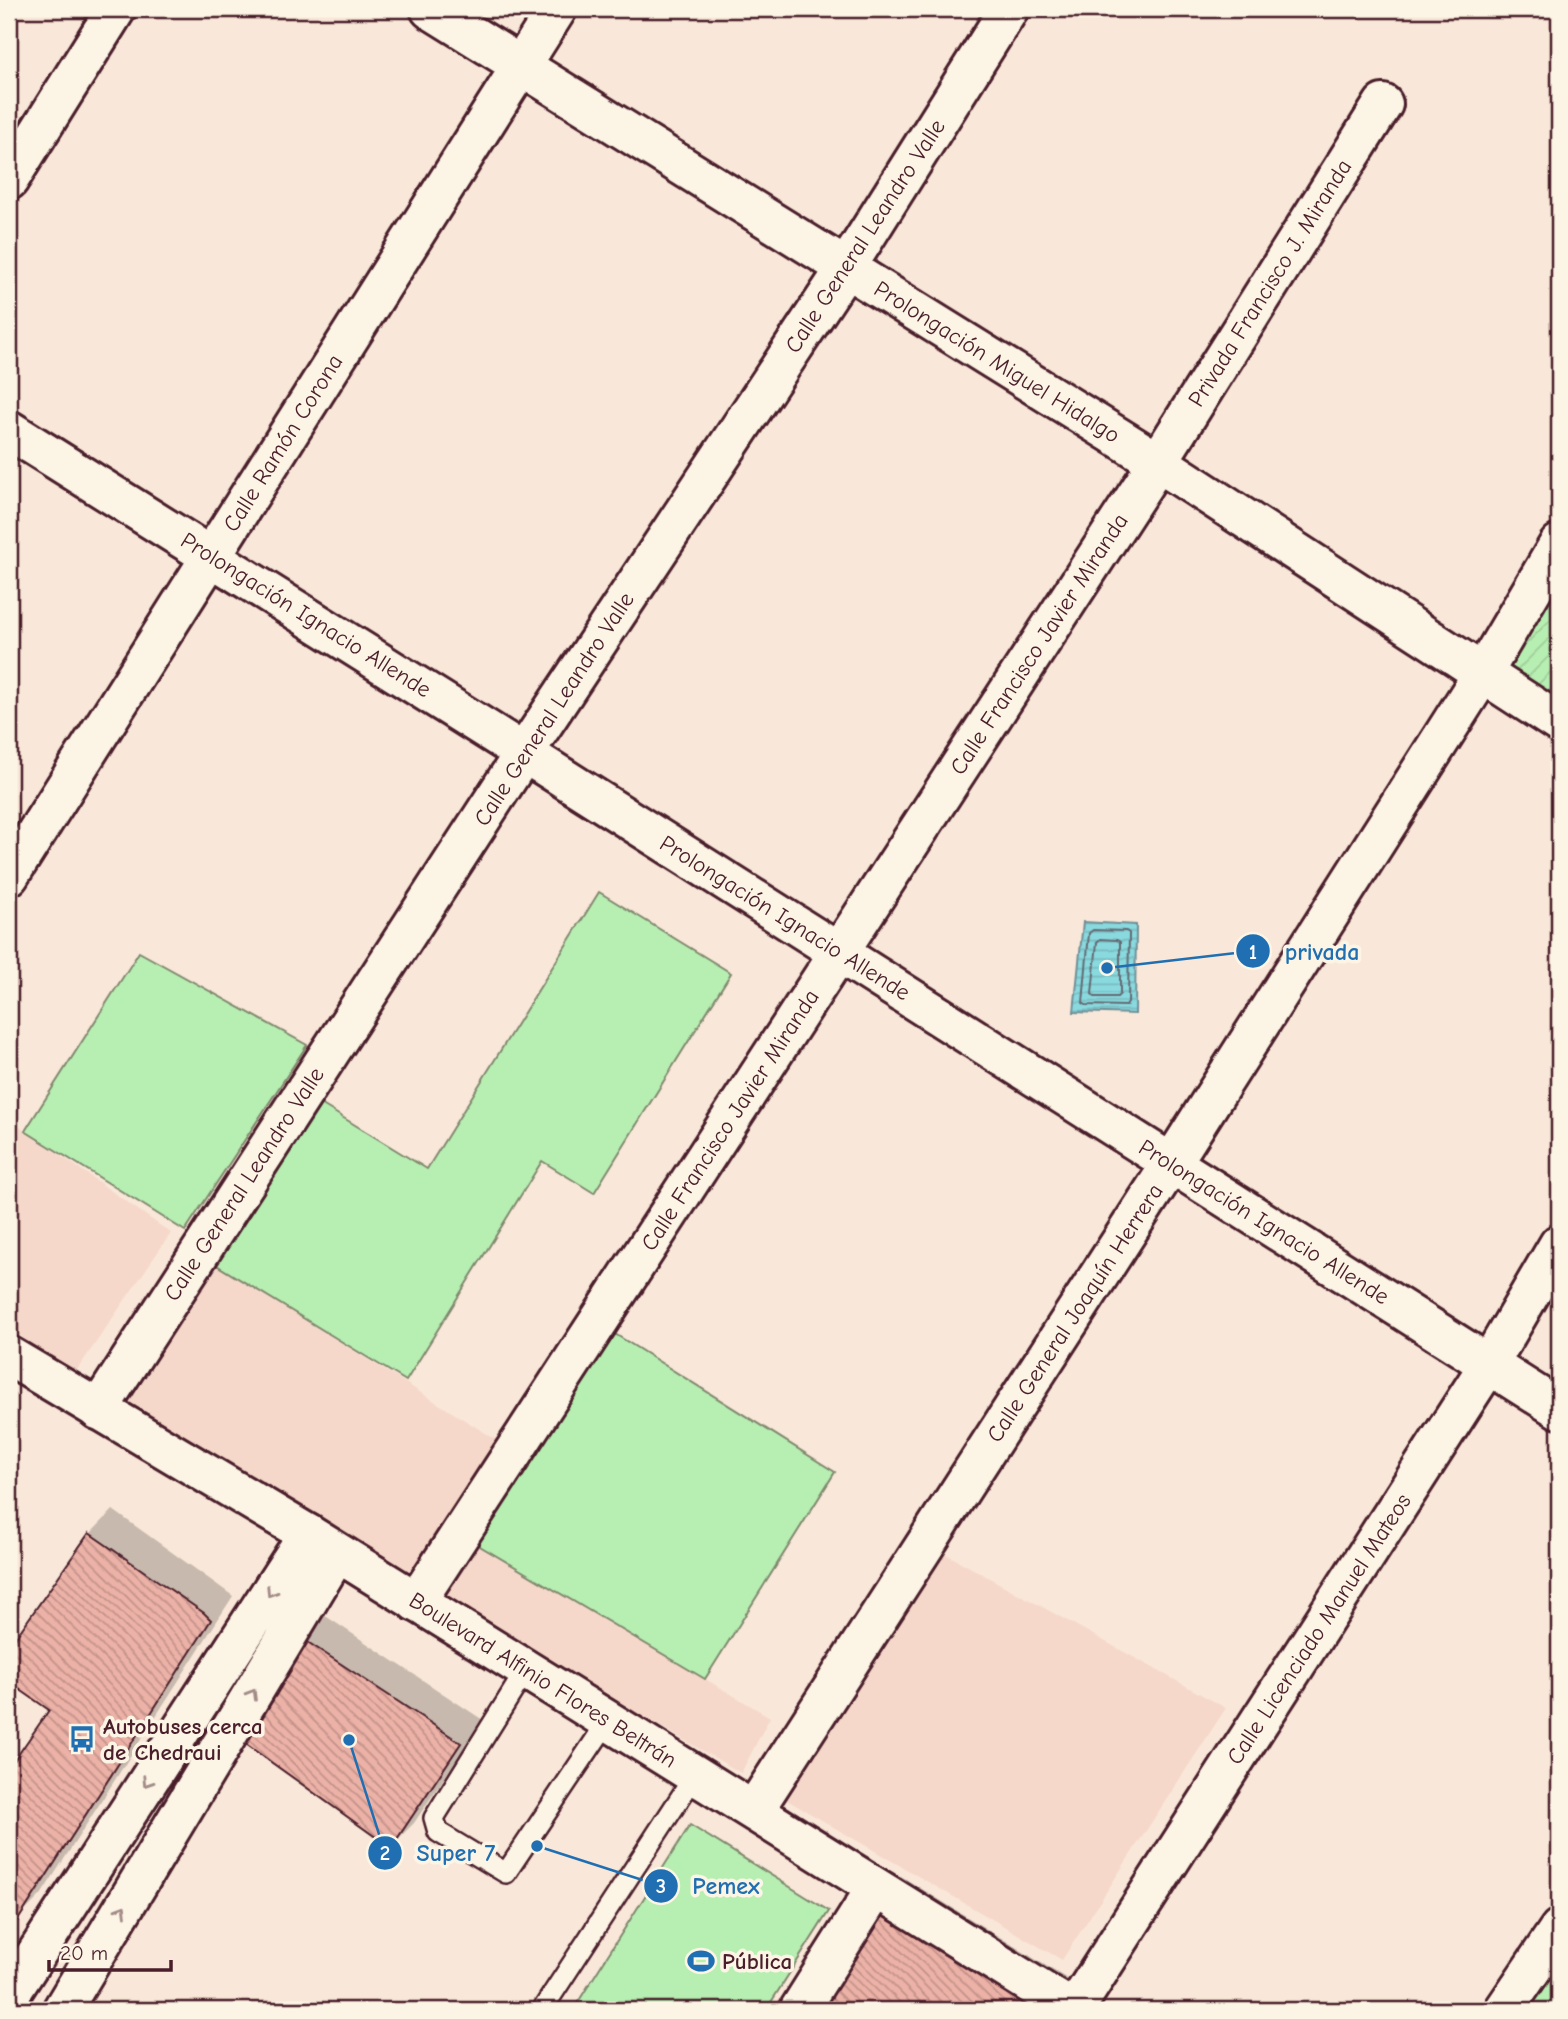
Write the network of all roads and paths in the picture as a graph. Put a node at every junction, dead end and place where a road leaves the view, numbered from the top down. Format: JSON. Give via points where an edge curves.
{"nodes":[{"id":1,"x":116,"y":9,"type":"edge"},
{"id":2,"x":430,"y":9,"type":"edge"},
{"id":3,"x":557,"y":9,"type":"edge"},
{"id":4,"x":1009,"y":9,"type":"edge"},
{"id":5,"x":520,"y":66,"type":"junction"},
{"id":6,"x":1383,"y":104,"type":"dead end"},
{"id":7,"x":9,"y":180,"type":"edge"},
{"id":8,"x":846,"y":268,"type":"junction"},
{"id":9,"x":9,"y":430,"type":"edge"},
{"id":10,"x":1158,"y":461,"type":"junction"},
{"id":11,"x":1559,"y":544,"type":"edge"},
{"id":12,"x":212,"y":556,"type":"junction"},
{"id":13,"x":1483,"y":673,"type":"junction"},
{"id":14,"x":1559,"y":723,"type":"edge"},
{"id":15,"x":524,"y":753,"type":"junction"},
{"id":16,"x":9,"y":876,"type":"edge"},
{"id":17,"x":838,"y":953,"type":"junction"},
{"id":18,"x":1171,"y":1164,"type":"junction"},
{"id":19,"x":1559,"y":1244,"type":"edge"},
{"id":20,"x":9,"y":1356,"type":"edge"},
{"id":21,"x":1489,"y":1364,"type":"junction"},
{"id":22,"x":1559,"y":1409,"type":"edge"},
{"id":23,"x":98,"y":1410,"type":"junction"},
{"id":24,"x":323,"y":1544,"type":"junction"},
{"id":25,"x":416,"y":1602,"type":"junction"},
{"id":26,"x":526,"y":1670,"type":"junction"},
{"id":27,"x":608,"y":1721,"type":"junction"},
{"id":28,"x":695,"y":1775,"type":"junction"},
{"id":29,"x":754,"y":1810,"type":"junction"},
{"id":30,"x":876,"y":1888,"type":"junction"},
{"id":31,"x":1559,"y":1929,"type":"edge"},
{"id":32,"x":9,"y":1996,"type":"edge"},
{"id":33,"x":62,"y":2010,"type":"edge"},
{"id":34,"x":542,"y":2010,"type":"edge"},
{"id":35,"x":799,"y":2010,"type":"edge"},
{"id":36,"x":1073,"y":2010,"type":"edge"},
{"id":37,"x":1504,"y":2010,"type":"edge"}],
"edges":[{"from":1,"to":7,"type":"street"},
{"from":2,"to":5,"type":"street","name":"Prolongación Miguel Hidalgo"},
{"from":3,"to":5,"type":"street","name":"Calle Ramón Corona"},
{"from":4,"to":8,"type":"street","name":"Calle General Leandro Valle"},
{"from":5,"to":8,"type":"street","name":"Prolongación Miguel Hidalgo"},
{"from":5,"to":12,"type":"street","name":"Calle Ramón Corona"},
{"from":6,"to":10,"type":"street","name":"Privada Francisco J. Miranda"},
{"from":8,"to":10,"type":"street","name":"Prolongación Miguel Hidalgo"},
{"from":8,"to":15,"type":"street","name":"Calle General Leandro Valle"},
{"from":9,"to":12,"type":"street","name":"Prolongación Ignacio Allende"},
{"from":10,"to":13,"type":"street","name":"Prolongación Miguel Hidalgo"},
{"from":10,"to":17,"type":"street","name":"Calle Francisco Javier Miranda"},
{"from":11,"to":13,"type":"street","name":"Calle General Joaquín Herrera"},
{"from":12,"to":15,"type":"street","name":"Prolongación Ignacio Allende"},
{"from":12,"to":16,"type":"street","name":"Calle Ramón Corona"},
{"from":13,"to":14,"type":"street","name":"Prolongación Miguel Hidalgo"},
{"from":13,"to":18,"type":"street","name":"Calle General Joaquín Herrera"},
{"from":15,"to":17,"type":"street","name":"Prolongación Ignacio Allende"},
{"from":15,"to":23,"type":"street","name":"Calle General Leandro Valle"},
{"from":17,"to":18,"type":"street","name":"Prolongación Ignacio Allende"},
{"from":17,"to":25,"type":"street","name":"Calle Francisco Javier Miranda"},
{"from":18,"to":21,"type":"street","name":"Prolongación Ignacio Allende"},
{"from":18,"to":29,"type":"street","name":"Calle General Joaquín Herrera"},
{"from":19,"to":21,"type":"street","name":"Calle Licenciado Manuel Mateos"},
{"from":20,"to":23,"type":"street","name":"Boulevard Alfinio Flores Beltrán"},
{"from":21,"to":22,"type":"street","name":"Prolongación Ignacio Allende"},
{"from":21,"to":36,"type":"street","name":"Calle Licenciado Manuel Mateos"},
{"from":23,"to":24,"type":"street","name":"Boulevard Alfinio Flores Beltrán"},
{"from":24,"to":25,"type":"street","name":"Boulevard Alfinio Flores Beltrán"},
{"from":24,"to":32,"type":"street","one_way":true},
{"from":33,"to":24,"type":"street","one_way":true},
{"from":25,"to":26,"type":"street","name":"Boulevard Alfinio Flores Beltrán"},
{"from":26,"to":27,"type":"street","name":"Boulevard Alfinio Flores Beltrán"},
{"from":26,"to":27,"type":"lane","via":[[434,1818],[438,1832],[506,1873]]},
{"from":27,"to":28,"type":"street","name":"Boulevard Alfinio Flores Beltrán"},
{"from":28,"to":29,"type":"street","name":"Boulevard Alfinio Flores Beltrán"},
{"from":28,"to":34,"type":"lane"},
{"from":29,"to":30,"type":"street","name":"Boulevard Alfinio Flores Beltrán"},
{"from":30,"to":35,"type":"street"},
{"from":30,"to":36,"type":"street","name":"Boulevard Alfinio Flores Beltrán"},
{"from":31,"to":37,"type":"street"}]}
